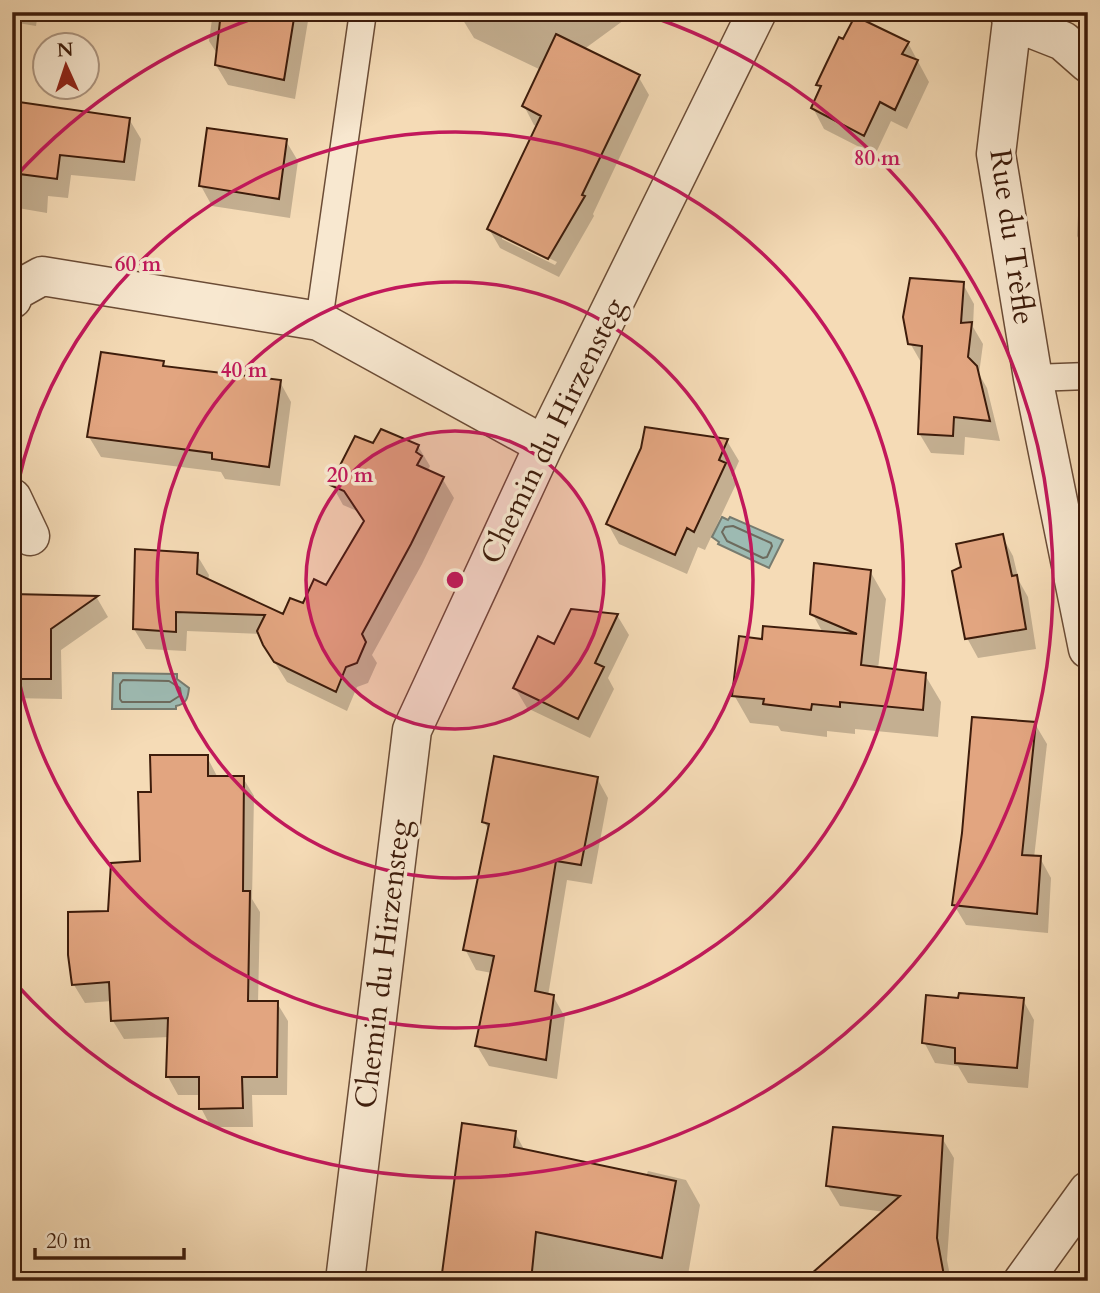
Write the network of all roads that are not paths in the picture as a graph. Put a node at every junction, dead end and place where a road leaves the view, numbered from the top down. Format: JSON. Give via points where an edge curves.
{"nodes":[{"id":1,"x":363,"y":12,"type":"edge"},
{"id":2,"x":757,"y":12,"type":"edge"},
{"id":3,"x":1010,"y":16,"type":"edge"},
{"id":4,"x":1088,"y":63,"type":"edge"},
{"id":5,"x":12,"y":299,"type":"edge"},
{"id":6,"x":318,"y":321,"type":"junction"},
{"id":7,"x":1088,"y":376,"type":"edge"},
{"id":8,"x":1033,"y":377,"type":"junction"},
{"id":9,"x":544,"y":446,"type":"junction"},
{"id":10,"x":12,"y":498,"type":"edge"},
{"id":11,"x":30,"y":536,"type":"dead end"},
{"id":12,"x":1088,"y":649,"type":"edge"},
{"id":13,"x":1088,"y":1191,"type":"edge"},
{"id":14,"x":345,"y":1281,"type":"edge"},
{"id":15,"x":1023,"y":1281,"type":"edge"}],
"edges":[{"from":1,"to":6,"type":"lane"},
{"from":2,"to":9,"type":"street","name":"Chemin du Hirzensteg"},
{"from":3,"to":4,"type":"street","via":[[1063,41]]},
{"from":3,"to":8,"type":"street","name":"Rue du Trèfle","via":[[996,154]]},
{"from":5,"to":6,"type":"street","via":[[15,290],[42,276]]},
{"from":6,"to":9,"type":"street"},
{"from":7,"to":8,"type":"lane"},
{"from":8,"to":12,"type":"street","name":"Rue du Trèfle"},
{"from":9,"to":14,"type":"street","name":"Chemin du Hirzensteg","via":[[412,730]]},
{"from":10,"to":11,"type":"street"},
{"from":13,"to":15,"type":"street"}]}
